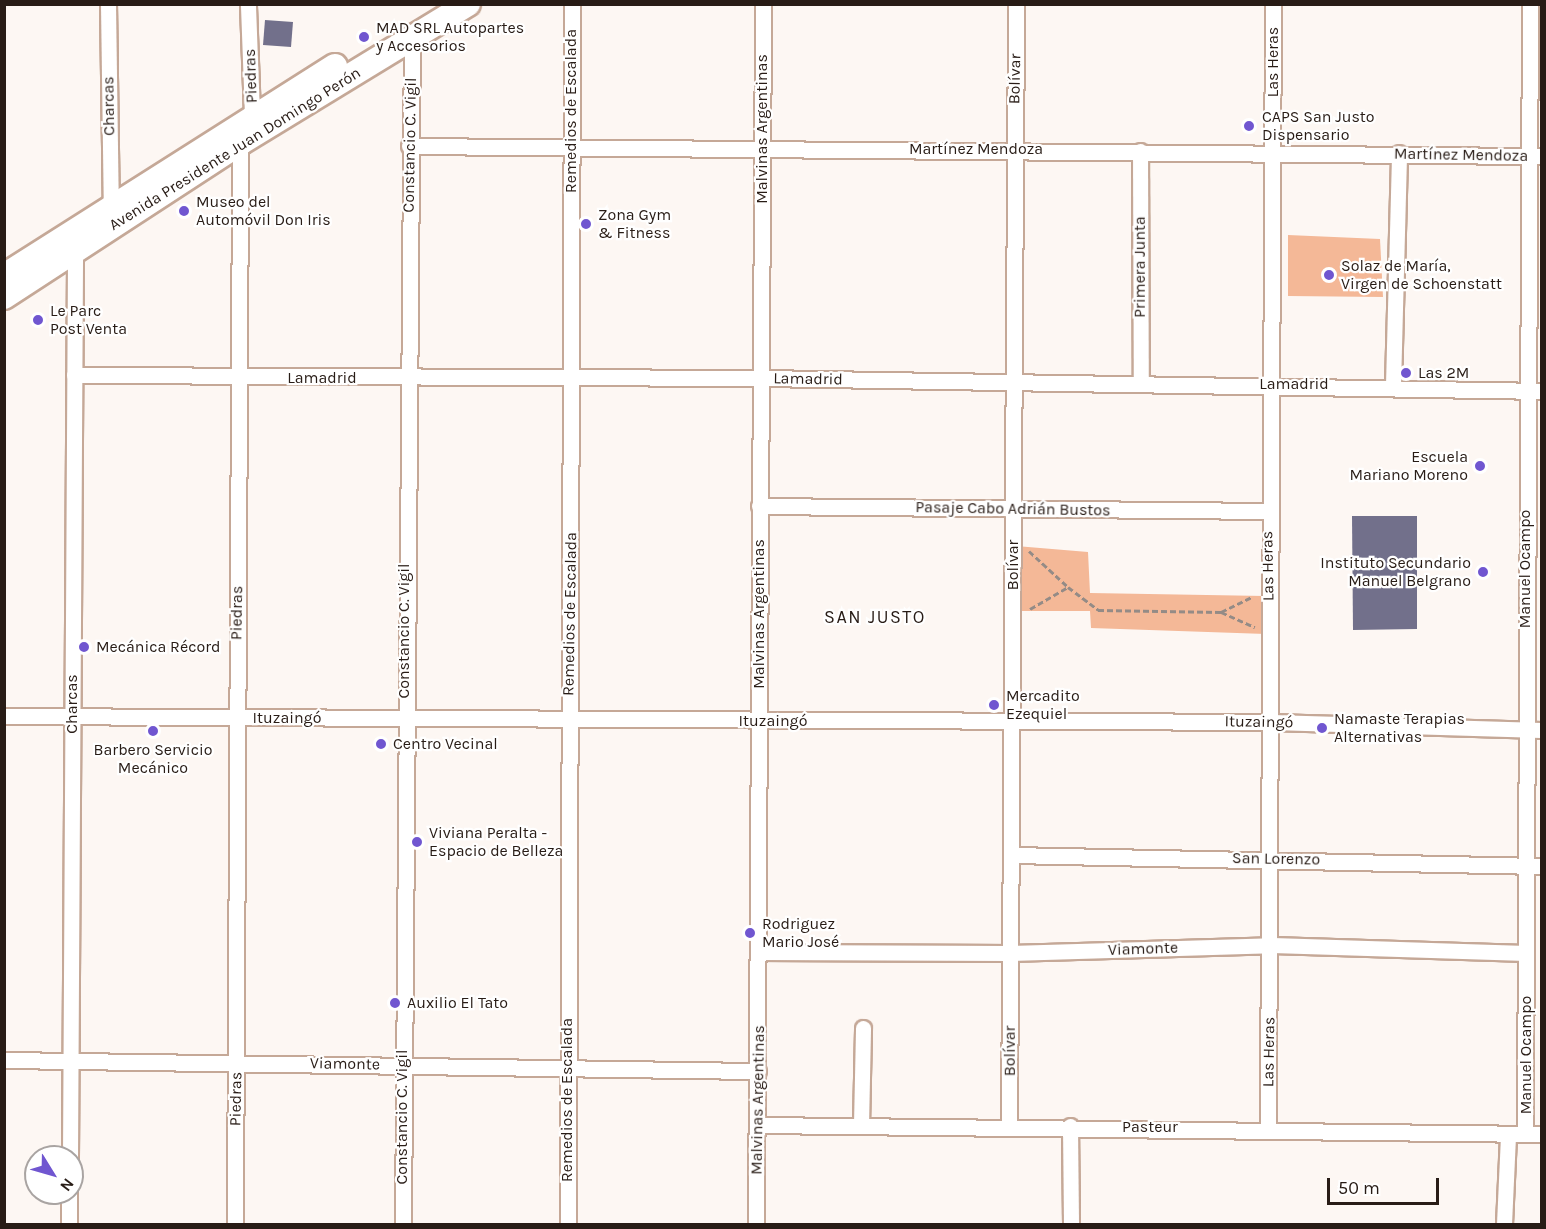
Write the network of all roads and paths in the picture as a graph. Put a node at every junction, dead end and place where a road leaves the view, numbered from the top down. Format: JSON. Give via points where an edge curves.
{"nodes":[{"id":1,"x":108,"y":4,"type":"edge"},
{"id":2,"x":248,"y":4,"type":"edge"},
{"id":3,"x":438,"y":4,"type":"edge"},
{"id":4,"x":468,"y":4,"type":"edge"},
{"id":5,"x":572,"y":4,"type":"edge"},
{"id":6,"x":763,"y":4,"type":"edge"},
{"id":7,"x":1016,"y":4,"type":"edge"},
{"id":8,"x":1273,"y":4,"type":"edge"},
{"id":9,"x":1530,"y":4,"type":"edge"},
{"id":10,"x":412,"y":38,"type":"junction"},
{"id":11,"x":252,"y":115,"type":"junction"},
{"id":12,"x":240,"y":143,"type":"junction"},
{"id":13,"x":410,"y":146,"type":"junction"},
{"id":14,"x":761,"y":148,"type":"junction"},
{"id":15,"x":571,"y":149,"type":"junction"},
{"id":16,"x":1015,"y":150,"type":"junction"},
{"id":17,"x":1140,"y":151,"type":"junction"},
{"id":18,"x":1273,"y":152,"type":"junction"},
{"id":19,"x":1399,"y":153,"type":"junction"},
{"id":20,"x":1534,"y":156,"type":"edge"},
{"id":21,"x":111,"y":207,"type":"junction"},
{"id":22,"x":75,"y":251,"type":"junction"},
{"id":23,"x":4,"y":276,"type":"edge"},
{"id":24,"x":4,"y":297,"type":"edge"},
{"id":25,"x":74,"y":375,"type":"junction"},
{"id":26,"x":573,"y":377,"type":"junction"},
{"id":27,"x":240,"y":378,"type":"junction"},
{"id":28,"x":761,"y":378,"type":"junction"},
{"id":29,"x":406,"y":379,"type":"junction"},
{"id":30,"x":1013,"y":382,"type":"junction"},
{"id":31,"x":1141,"y":383,"type":"junction"},
{"id":32,"x":1270,"y":384,"type":"junction"},
{"id":33,"x":1393,"y":385,"type":"junction"},
{"id":34,"x":1525,"y":390,"type":"junction"},
{"id":35,"x":1542,"y":390,"type":"edge"},
{"id":36,"x":759,"y":506,"type":"junction"},
{"id":37,"x":1013,"y":509,"type":"junction"},
{"id":38,"x":1267,"y":511,"type":"junction"},
{"id":39,"x":1029,"y":551,"type":"dead end"},
{"id":40,"x":1068,"y":587,"type":"junction"},
{"id":41,"x":1252,"y":597,"type":"dead end"},
{"id":42,"x":1030,"y":609,"type":"dead end"},
{"id":43,"x":1221,"y":612,"type":"junction"},
{"id":44,"x":1255,"y":627,"type":"dead end"},
{"id":45,"x":4,"y":716,"type":"edge"},
{"id":46,"x":72,"y":716,"type":"junction"},
{"id":47,"x":236,"y":717,"type":"junction"},
{"id":48,"x":404,"y":718,"type":"junction"},
{"id":49,"x":569,"y":720,"type":"junction"},
{"id":50,"x":759,"y":721,"type":"junction"},
{"id":51,"x":1012,"y":722,"type":"junction"},
{"id":52,"x":1271,"y":722,"type":"junction"},
{"id":53,"x":1524,"y":730,"type":"junction"},
{"id":54,"x":1542,"y":730,"type":"edge"},
{"id":55,"x":1011,"y":855,"type":"junction"},
{"id":56,"x":1270,"y":859,"type":"junction"},
{"id":57,"x":1534,"y":866,"type":"edge"},
{"id":58,"x":1272,"y":945,"type":"junction"},
{"id":59,"x":759,"y":952,"type":"junction"},
{"id":60,"x":1010,"y":953,"type":"junction"},
{"id":61,"x":1526,"y":953,"type":"junction"},
{"id":62,"x":863,"y":1028,"type":"dead end"},
{"id":63,"x":4,"y":1060,"type":"edge"},
{"id":64,"x":71,"y":1061,"type":"junction"},
{"id":65,"x":237,"y":1062,"type":"junction"},
{"id":66,"x":401,"y":1065,"type":"junction"},
{"id":67,"x":567,"y":1068,"type":"junction"},
{"id":68,"x":758,"y":1071,"type":"junction"},
{"id":69,"x":758,"y":1125,"type":"junction"},
{"id":70,"x":861,"y":1125,"type":"junction"},
{"id":71,"x":1009,"y":1126,"type":"junction"},
{"id":72,"x":1070,"y":1126,"type":"junction"},
{"id":73,"x":1268,"y":1128,"type":"junction"},
{"id":74,"x":1525,"y":1133,"type":"junction"},
{"id":75,"x":1542,"y":1134,"type":"edge"},
{"id":76,"x":1508,"y":1136,"type":"junction"},
{"id":77,"x":70,"y":1145,"type":"edge"},
{"id":78,"x":69,"y":1205,"type":"edge"},
{"id":79,"x":69,"y":1224,"type":"edge"},
{"id":80,"x":235,"y":1224,"type":"edge"},
{"id":81,"x":403,"y":1224,"type":"edge"},
{"id":82,"x":568,"y":1224,"type":"edge"},
{"id":83,"x":756,"y":1224,"type":"edge"},
{"id":84,"x":1071,"y":1224,"type":"edge"},
{"id":85,"x":1504,"y":1224,"type":"edge"}],
"edges":[{"from":1,"to":21,"type":"street","name":"Charcas"},
{"from":2,"to":11,"type":"street","name":"Piedras"},
{"from":3,"to":11,"type":"main road","name":"Avenida Presidente Juan Domingo Perón"},
{"from":4,"to":10,"type":"main road","name":"Avenida Presidente Juan Domingo Perón"},
{"from":5,"to":15,"type":"street","name":"Remedios de Escalada"},
{"from":6,"to":14,"type":"street","name":"Malvinas Argentinas"},
{"from":7,"to":16,"type":"street","name":"Bolívar"},
{"from":8,"to":18,"type":"street","name":"Las Heras"},
{"from":9,"to":20,"type":"street","name":"Manuel Ocampo"},
{"from":10,"to":12,"type":"main road","name":"Avenida Presidente Juan Domingo Perón"},
{"from":10,"to":13,"type":"street","name":"Constancio C. Vigil"},
{"from":11,"to":12,"type":"street","name":"Piedras"},
{"from":11,"to":21,"type":"main road","name":"Avenida Presidente Juan Domingo Perón"},
{"from":12,"to":22,"type":"main road","name":"Avenida Presidente Juan Domingo Perón"},
{"from":12,"to":27,"type":"street","name":"Piedras"},
{"from":13,"to":15,"type":"street","name":"Martínez Mendoza"},
{"from":13,"to":29,"type":"street","name":"Constancio C. Vigil"},
{"from":14,"to":15,"type":"street","name":"Martínez Mendoza"},
{"from":14,"to":16,"type":"street","name":"Martínez Mendoza"},
{"from":14,"to":28,"type":"street","name":"Malvinas Argentinas"},
{"from":15,"to":26,"type":"street","name":"Remedios de Escalada"},
{"from":16,"to":17,"type":"street","name":"Martínez Mendoza"},
{"from":16,"to":30,"type":"street","name":"Bolívar"},
{"from":17,"to":18,"type":"street","name":"Martínez Mendoza"},
{"from":17,"to":31,"type":"street","name":"Primera Junta"},
{"from":18,"to":19,"type":"street","name":"Martínez Mendoza"},
{"from":18,"to":32,"type":"street","name":"Las Heras"},
{"from":19,"to":20,"type":"street","name":"Martínez Mendoza"},
{"from":19,"to":33,"type":"street"},
{"from":20,"to":34,"type":"street","name":"Manuel Ocampo"},
{"from":21,"to":23,"type":"main road","name":"Avenida Presidente Juan Domingo Perón"},
{"from":22,"to":24,"type":"main road","name":"Avenida Presidente Juan Domingo Perón"},
{"from":22,"to":25,"type":"street","name":"Charcas"},
{"from":25,"to":27,"type":"street","name":"Lamadrid"},
{"from":25,"to":46,"type":"street","name":"Charcas"},
{"from":26,"to":28,"type":"street","name":"Lamadrid"},
{"from":26,"to":29,"type":"street","name":"Lamadrid"},
{"from":26,"to":49,"type":"street","name":"Remedios de Escalada"},
{"from":27,"to":29,"type":"street","name":"Lamadrid"},
{"from":27,"to":47,"type":"street","name":"Piedras"},
{"from":28,"to":30,"type":"street","name":"Lamadrid"},
{"from":28,"to":36,"type":"street","name":"Malvinas Argentinas"},
{"from":29,"to":48,"type":"street","name":"Constancio C. Vigil"},
{"from":30,"to":31,"type":"street","name":"Lamadrid"},
{"from":30,"to":37,"type":"street","name":"Bolívar"},
{"from":31,"to":32,"type":"street","name":"Lamadrid"},
{"from":32,"to":33,"type":"street","name":"Lamadrid"},
{"from":32,"to":38,"type":"street","name":"Las Heras"},
{"from":33,"to":34,"type":"street","name":"Lamadrid"},
{"from":34,"to":35,"type":"street","name":"Lamadrid"},
{"from":34,"to":53,"type":"street","name":"Manuel Ocampo"},
{"from":36,"to":37,"type":"street","name":"Pasaje Cabo Adrián Bustos"},
{"from":36,"to":50,"type":"street","name":"Malvinas Argentinas"},
{"from":37,"to":38,"type":"street","name":"Pasaje Cabo Adrián Bustos"},
{"from":37,"to":51,"type":"street","name":"Bolívar"},
{"from":38,"to":52,"type":"street","name":"Las Heras"},
{"from":39,"to":40,"type":"path"},
{"from":40,"to":42,"type":"path"},
{"from":40,"to":43,"type":"path","via":[[1098,610]]},
{"from":41,"to":43,"type":"path"},
{"from":43,"to":44,"type":"path"},
{"from":45,"to":46,"type":"street","name":"Ituzaingó"},
{"from":46,"to":47,"type":"street","name":"Ituzaingó"},
{"from":46,"to":64,"type":"street","name":"Charcas"},
{"from":47,"to":48,"type":"street","name":"Ituzaingó"},
{"from":47,"to":65,"type":"street","name":"Piedras"},
{"from":48,"to":49,"type":"street","name":"Ituzaingó"},
{"from":48,"to":66,"type":"street","name":"Constancio C. Vigil"},
{"from":49,"to":50,"type":"street","name":"Ituzaingó"},
{"from":49,"to":67,"type":"street","name":"Remedios de Escalada"},
{"from":50,"to":51,"type":"street","name":"Ituzaingó"},
{"from":50,"to":59,"type":"street","name":"Malvinas Argentinas"},
{"from":51,"to":52,"type":"street","name":"Ituzaingó"},
{"from":51,"to":55,"type":"street","name":"Bolívar"},
{"from":52,"to":53,"type":"street","name":"Ituzaingó"},
{"from":52,"to":56,"type":"street","name":"Las Heras"},
{"from":53,"to":54,"type":"street","name":"Ituzaingó"},
{"from":53,"to":57,"type":"street","name":"Manuel Ocampo"},
{"from":55,"to":56,"type":"street","name":"San Lorenzo"},
{"from":55,"to":60,"type":"street","name":"Bolívar"},
{"from":56,"to":57,"type":"street","name":"San Lorenzo"},
{"from":56,"to":58,"type":"street","name":"Las Heras"},
{"from":57,"to":61,"type":"street","name":"Manuel Ocampo"},
{"from":58,"to":60,"type":"street","name":"Viamonte"},
{"from":58,"to":61,"type":"street","name":"Viamonte"},
{"from":58,"to":73,"type":"street","name":"Las Heras"},
{"from":59,"to":60,"type":"street","name":"Viamonte"},
{"from":59,"to":68,"type":"street","name":"Malvinas Argentinas"},
{"from":60,"to":71,"type":"street","name":"Bolívar"},
{"from":61,"to":74,"type":"street","name":"Manuel Ocampo"},
{"from":62,"to":70,"type":"street"},
{"from":63,"to":64,"type":"street","name":"Viamonte"},
{"from":64,"to":65,"type":"street","name":"Viamonte"},
{"from":64,"to":77,"type":"street","name":"Charcas"},
{"from":65,"to":66,"type":"street","name":"Viamonte"},
{"from":65,"to":80,"type":"street","name":"Piedras"},
{"from":66,"to":67,"type":"street","name":"Viamonte"},
{"from":66,"to":81,"type":"street","name":"Constancio C. Vigil"},
{"from":67,"to":68,"type":"street","name":"Viamonte"},
{"from":67,"to":82,"type":"street","name":"Remedios de Escalada"},
{"from":68,"to":69,"type":"street","name":"Malvinas Argentinas"},
{"from":69,"to":70,"type":"street","name":"Pasteur"},
{"from":69,"to":83,"type":"street","name":"Malvinas Argentinas"},
{"from":70,"to":71,"type":"street","name":"Pasteur"},
{"from":71,"to":72,"type":"street","name":"Pasteur"},
{"from":72,"to":73,"type":"street","name":"Pasteur"},
{"from":72,"to":84,"type":"street"},
{"from":73,"to":76,"type":"street","name":"Pasteur"},
{"from":74,"to":75,"type":"street","name":"Pasteur"},
{"from":74,"to":76,"type":"street","name":"Pasteur"},
{"from":76,"to":85,"type":"street","name":"Manuel Ocampo"},
{"from":78,"to":79,"type":"street"}]}
